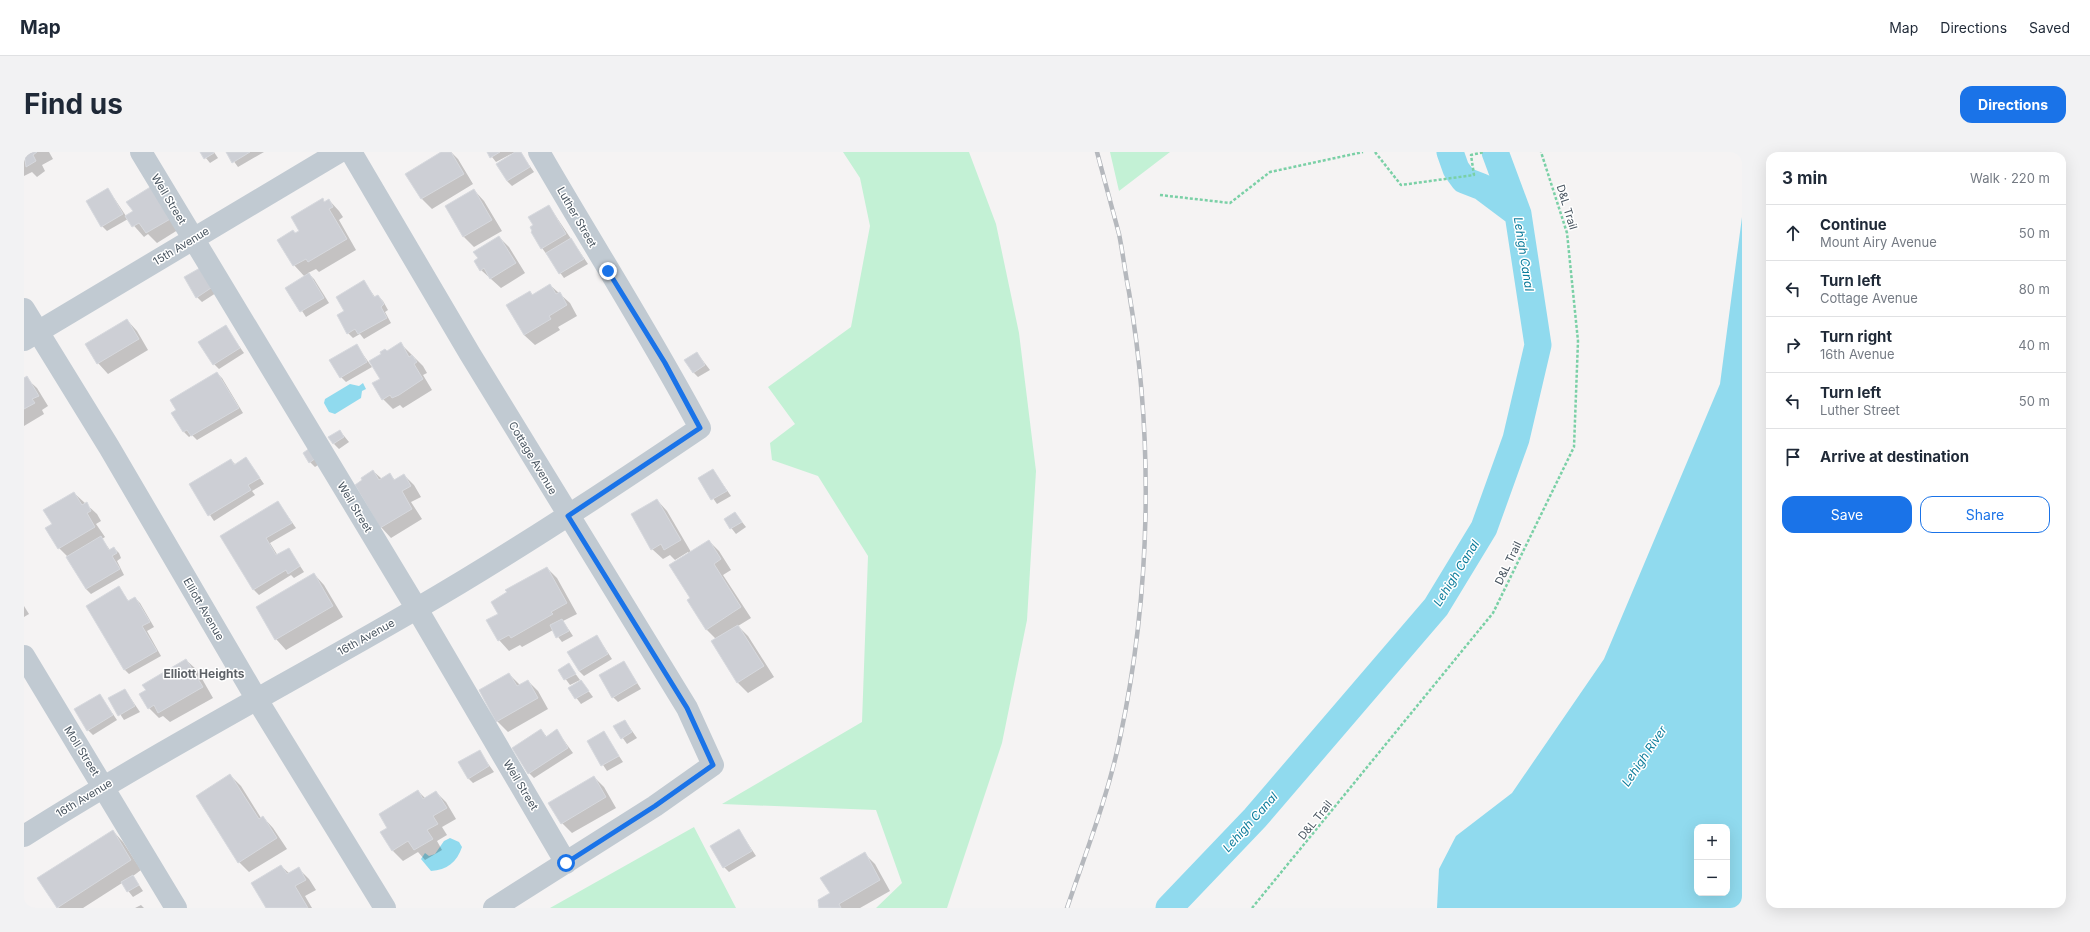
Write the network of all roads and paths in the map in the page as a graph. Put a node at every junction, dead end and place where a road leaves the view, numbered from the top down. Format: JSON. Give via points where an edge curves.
{"nodes":[{"id":1,"x":142,"y":152,"type":"edge"},
{"id":2,"x":339,"y":152,"type":"edge"},
{"id":3,"x":351,"y":152,"type":"edge"},
{"id":4,"x":539,"y":152,"type":"edge"},
{"id":5,"x":1363,"y":152,"type":"edge"},
{"id":6,"x":1375,"y":152,"type":"edge"},
{"id":7,"x":1484,"y":152,"type":"edge"},
{"id":8,"x":1541,"y":152,"type":"edge"},
{"id":9,"x":1160,"y":195,"type":"dead end"},
{"id":10,"x":193,"y":239,"type":"junction"},
{"id":11,"x":24,"y":309,"type":"edge"},
{"id":12,"x":31,"y":336,"type":"edge"},
{"id":13,"x":700,"y":428,"type":"joint"},
{"id":14,"x":568,"y":516,"type":"junction"},
{"id":15,"x":417,"y":609,"type":"junction"},
{"id":16,"x":24,"y":656,"type":"edge"},
{"id":17,"x":256,"y":698,"type":"junction"},
{"id":18,"x":104,"y":786,"type":"junction"},
{"id":19,"x":24,"y":836,"type":"edge"},
{"id":20,"x":566,"y":863,"type":"junction"},
{"id":21,"x":176,"y":908,"type":"edge"},
{"id":22,"x":385,"y":908,"type":"edge"},
{"id":23,"x":494,"y":908,"type":"edge"},
{"id":24,"x":1252,"y":908,"type":"edge"}],
"edges":[{"from":1,"to":10,"type":"street","name":"Weil Street"},
{"from":2,"to":10,"type":"street","name":"15th Avenue"},
{"from":3,"to":14,"type":"street","name":"Cottage Avenue"},
{"from":4,"to":13,"type":"street","name":"Luther Street","via":[[665,363]]},
{"from":5,"to":9,"type":"path","via":[[1270,172],[1230,203]]},
{"from":6,"to":7,"type":"path","via":[[1402,185],[1474,175],[1471,154]]},
{"from":8,"to":24,"type":"path","name":"D&L Trail","via":[[1567,233],[1578,340],[1574,447],[1493,613]]},
{"from":10,"to":12,"type":"street","name":"15th Avenue"},
{"from":10,"to":15,"type":"street","name":"Weil Street"},
{"from":11,"to":12,"type":"street","name":"Elliott Avenue"},
{"from":12,"to":17,"type":"street","name":"Elliott Avenue","via":[[109,447]]},
{"from":13,"to":14,"type":"street","name":"16th Avenue"},
{"from":14,"to":15,"type":"street","name":"16th Avenue"},
{"from":14,"to":20,"type":"street","name":"Cottage Avenue","via":[[687,708],[713,765]]},
{"from":15,"to":17,"type":"street","name":"16th Avenue"},
{"from":15,"to":20,"type":"street","name":"Weil Street"},
{"from":16,"to":18,"type":"street","name":"Moll Street"},
{"from":17,"to":18,"type":"street","name":"16th Avenue"},
{"from":17,"to":22,"type":"street","name":"Elliott Avenue"},
{"from":18,"to":19,"type":"street","name":"16th Avenue"},
{"from":18,"to":21,"type":"street","name":"Moll Street"},
{"from":20,"to":23,"type":"street"}]}
